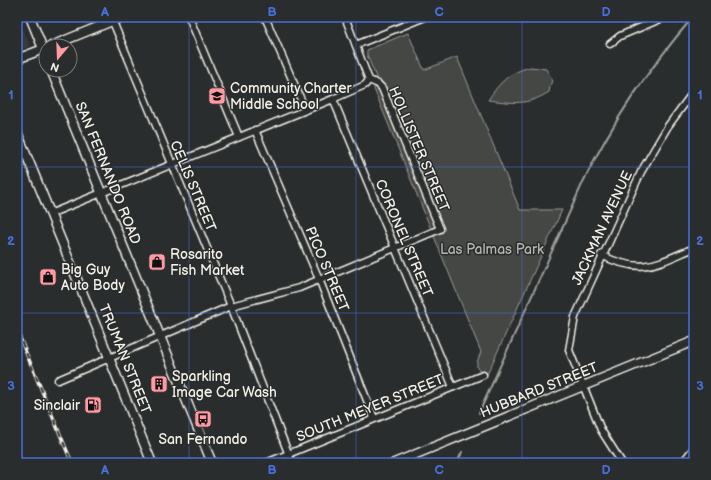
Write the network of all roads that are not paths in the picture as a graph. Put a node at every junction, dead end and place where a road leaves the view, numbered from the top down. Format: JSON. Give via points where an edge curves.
{"nodes":[{"id":1,"x":30,"y":17,"type":"edge"},
{"id":2,"x":122,"y":17,"type":"edge"},
{"id":3,"x":189,"y":17,"type":"edge"},
{"id":4,"x":265,"y":17,"type":"edge"},
{"id":5,"x":345,"y":17,"type":"edge"},
{"id":6,"x":423,"y":17,"type":"edge"},
{"id":7,"x":665,"y":17,"type":"edge"},
{"id":8,"x":111,"y":19,"type":"edge"},
{"id":9,"x":40,"y":38,"type":"edge"},
{"id":10,"x":71,"y":38,"type":"edge"},
{"id":11,"x":610,"y":44,"type":"dead end"},
{"id":12,"x":356,"y":45,"type":"junction"},
{"id":13,"x":38,"y":52,"type":"edge"},
{"id":14,"x":17,"y":59,"type":"edge"},
{"id":15,"x":55,"y":78,"type":"edge"},
{"id":16,"x":369,"y":80,"type":"junction"},
{"id":17,"x":694,"y":91,"type":"edge"},
{"id":18,"x":333,"y":99,"type":"junction"},
{"id":19,"x":305,"y":109,"type":"junction"},
{"id":20,"x":255,"y":130,"type":"junction"},
{"id":21,"x":17,"y":132,"type":"edge"},
{"id":22,"x":238,"y":137,"type":"junction"},
{"id":23,"x":171,"y":165,"type":"junction"},
{"id":24,"x":102,"y":193,"type":"junction"},
{"id":25,"x":52,"y":213,"type":"junction"},
{"id":26,"x":396,"y":248,"type":"junction"},
{"id":27,"x":694,"y":248,"type":"edge"},
{"id":28,"x":602,"y":255,"type":"junction"},
{"id":29,"x":318,"y":279,"type":"junction"},
{"id":30,"x":231,"y":306,"type":"junction"},
{"id":31,"x":161,"y":338,"type":"junction"},
{"id":32,"x":694,"y":341,"type":"edge"},
{"id":33,"x":111,"y":358,"type":"junction"},
{"id":34,"x":482,"y":375,"type":"dead end"},
{"id":35,"x":58,"y":380,"type":"dead end"},
{"id":36,"x":584,"y":386,"type":"junction"},
{"id":37,"x":453,"y":387,"type":"junction"},
{"id":38,"x":374,"y":418,"type":"junction"},
{"id":39,"x":694,"y":448,"type":"edge"},
{"id":40,"x":288,"y":454,"type":"junction"},
{"id":41,"x":619,"y":462,"type":"edge"},
{"id":42,"x":152,"y":463,"type":"edge"},
{"id":43,"x":212,"y":463,"type":"edge"},
{"id":44,"x":266,"y":463,"type":"edge"},
{"id":45,"x":292,"y":463,"type":"edge"},
{"id":46,"x":394,"y":463,"type":"edge"},
{"id":47,"x":682,"y":463,"type":"edge"}],
"edges":[{"from":1,"to":9,"type":"main road"},
{"from":2,"to":8,"type":"main road"},
{"from":3,"to":22,"type":"street"},
{"from":4,"to":19,"type":"street"},
{"from":5,"to":12,"type":"street","name":"HOLLISTER STREET"},
{"from":6,"to":12,"type":"street"},
{"from":7,"to":11,"type":"street","via":[[620,36]]},
{"from":8,"to":10,"type":"main road"},
{"from":8,"to":23,"type":"street","name":"CELIS STREET"},
{"from":12,"to":16,"type":"street","name":"HOLLISTER STREET"},
{"from":13,"to":14,"type":"main road"},
{"from":15,"to":24,"type":"main road","name":"SAN FERNANDO ROAD"},
{"from":16,"to":18,"type":"street","via":[[365,85]]},
{"from":16,"to":26,"type":"street","name":"HOLLISTER STREET","via":[[382,88],[440,229]]},
{"from":17,"to":28,"type":"street","name":"JACKMAN AVENUE","via":[[668,126],[641,172]]},
{"from":18,"to":19,"type":"street"},
{"from":18,"to":26,"type":"street","name":"CORONEL STREET"},
{"from":19,"to":20,"type":"street"},
{"from":20,"to":22,"type":"street"},
{"from":20,"to":29,"type":"street","name":"PICO STREET"},
{"from":21,"to":25,"type":"main road","name":"TRUMAN STREET"},
{"from":22,"to":23,"type":"street"},
{"from":23,"to":24,"type":"street"},
{"from":23,"to":30,"type":"street","name":"CELIS STREET"},
{"from":24,"to":25,"type":"street"},
{"from":24,"to":31,"type":"main road","name":"SAN FERNANDO ROAD"},
{"from":25,"to":33,"type":"main road","name":"TRUMAN STREET"},
{"from":26,"to":29,"type":"street"},
{"from":26,"to":37,"type":"street","name":"CORONEL STREET"},
{"from":27,"to":28,"type":"street","via":[[654,265],[640,267],[626,265]]},
{"from":28,"to":36,"type":"street","name":"JACKMAN AVENUE","via":[[575,317],[569,342],[569,350]]},
{"from":29,"to":30,"type":"street","via":[[299,288]]},
{"from":29,"to":38,"type":"street","name":"PICO STREET"},
{"from":30,"to":31,"type":"street"},
{"from":30,"to":40,"type":"street","name":"CELIS STREET"},
{"from":31,"to":33,"type":"street"},
{"from":31,"to":43,"type":"main road","name":"SAN FERNANDO ROAD"},
{"from":32,"to":36,"type":"main road","name":"HUBBARD STREET"},
{"from":33,"to":35,"type":"street"},
{"from":33,"to":42,"type":"main road","name":"TRUMAN STREET"},
{"from":34,"to":37,"type":"street","name":"SOUTH MEYER STREET"},
{"from":36,"to":41,"type":"street","name":"JACKMAN AVENUE","via":[[601,430]]},
{"from":36,"to":46,"type":"main road","name":"HUBBARD STREET"},
{"from":37,"to":38,"type":"street","name":"SOUTH MEYER STREET"},
{"from":38,"to":40,"type":"street","name":"SOUTH MEYER STREET"},
{"from":39,"to":47,"type":"street"},
{"from":40,"to":44,"type":"street","name":"SOUTH MEYER STREET"},
{"from":40,"to":45,"type":"street","name":"CELIS STREET"}]}
